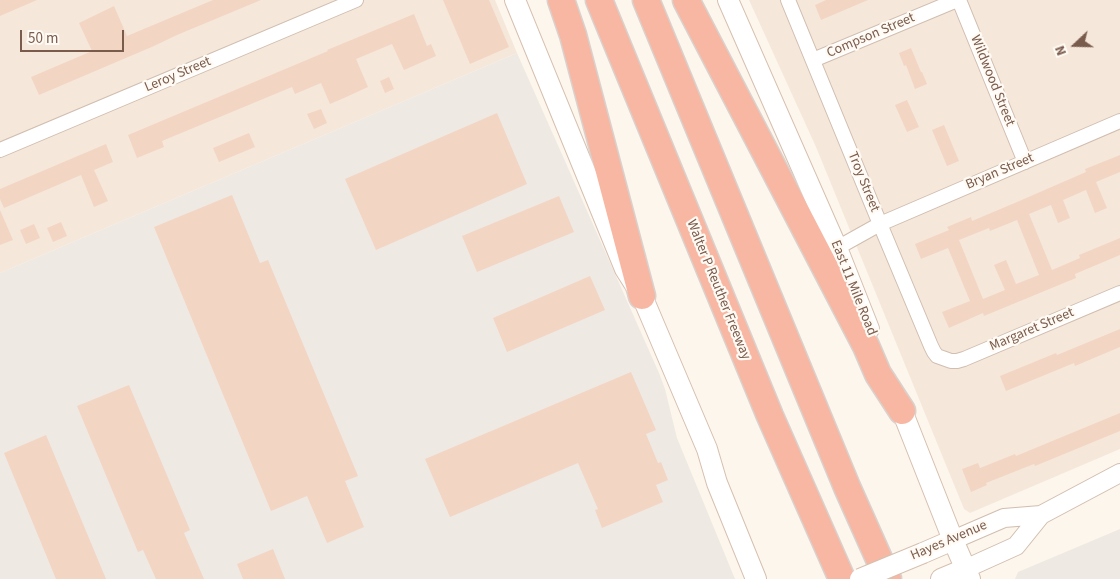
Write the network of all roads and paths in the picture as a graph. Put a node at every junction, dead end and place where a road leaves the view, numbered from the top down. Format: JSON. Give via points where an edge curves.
{"nodes":[{"id":1,"x":356,"y":0,"type":"edge"},
{"id":2,"x":515,"y":0,"type":"edge"},
{"id":3,"x":561,"y":0,"type":"edge"},
{"id":4,"x":598,"y":0,"type":"edge"},
{"id":5,"x":646,"y":0,"type":"edge"},
{"id":6,"x":686,"y":0,"type":"edge"},
{"id":7,"x":728,"y":0,"type":"edge"},
{"id":8,"x":788,"y":0,"type":"edge"},
{"id":9,"x":958,"y":0,"type":"edge"},
{"id":10,"x":813,"y":60,"type":"junction"},
{"id":11,"x":1120,"y":121,"type":"edge"},
{"id":12,"x":0,"y":150,"type":"edge"},
{"id":13,"x":1025,"y":162,"type":"junction"},
{"id":14,"x":880,"y":224,"type":"junction"},
{"id":15,"x":836,"y":248,"type":"junction"},
{"id":16,"x":1120,"y":293,"type":"edge"},
{"id":17,"x":642,"y":296,"type":"junction"},
{"id":18,"x":944,"y":359,"type":"joint"},
{"id":19,"x":902,"y":411,"type":"junction"},
{"id":20,"x":1120,"y":473,"type":"edge"},
{"id":21,"x":1041,"y":515,"type":"junction"},
{"id":22,"x":953,"y":540,"type":"junction"},
{"id":23,"x":968,"y":574,"type":"edge"},
{"id":24,"x":756,"y":579,"type":"edge"},
{"id":25,"x":842,"y":579,"type":"edge"},
{"id":26,"x":860,"y":579,"type":"edge"},
{"id":27,"x":888,"y":579,"type":"edge"},
{"id":28,"x":941,"y":579,"type":"edge"}],
"edges":[{"from":1,"to":12,"type":"street","name":"Leroy Street"},
{"from":2,"to":17,"type":"main road","via":[[626,269]]},
{"from":3,"to":17,"type":"highway"},
{"from":4,"to":25,"type":"highway","name":"Walter P Reuther Freeway","via":[[770,416]]},
{"from":5,"to":27,"type":"highway"},
{"from":6,"to":19,"type":"highway","via":[[878,374]]},
{"from":7,"to":15,"type":"main road","name":"East 11 Mile Road"},
{"from":8,"to":10,"type":"street","name":"Troy Street"},
{"from":9,"to":10,"type":"street","name":"Compson Street"},
{"from":9,"to":13,"type":"street","name":"Wildwood Street"},
{"from":10,"to":14,"type":"street","name":"Troy Street"},
{"from":11,"to":13,"type":"street","name":"Bryan Street"},
{"from":13,"to":14,"type":"street","name":"Bryan Street"},
{"from":14,"to":15,"type":"street","name":"Bryan Street"},
{"from":14,"to":18,"type":"street","name":"Troy Street","via":[[931,346],[937,356]]},
{"from":15,"to":19,"type":"main road","name":"East 11 Mile Road"},
{"from":16,"to":18,"type":"street","name":"Margaret Street","via":[[964,359]]},
{"from":17,"to":24,"type":"main road","via":[[707,449],[717,483]]},
{"from":19,"to":22,"type":"main road","name":"East 11 Mile Road"},
{"from":20,"to":21,"type":"street","name":"Hayes Avenue"},
{"from":21,"to":22,"type":"street","name":"Hayes Avenue","via":[[1004,518]]},
{"from":21,"to":23,"type":"street","name":"Hayes Avenue","via":[[1016,546]]},
{"from":22,"to":23,"type":"main road","name":"East 11 Mile Road"},
{"from":22,"to":26,"type":"main road","name":"Hayes Avenue","bridge":true},
{"from":23,"to":28,"type":"main road","name":"Hayes Avenue"}]}
